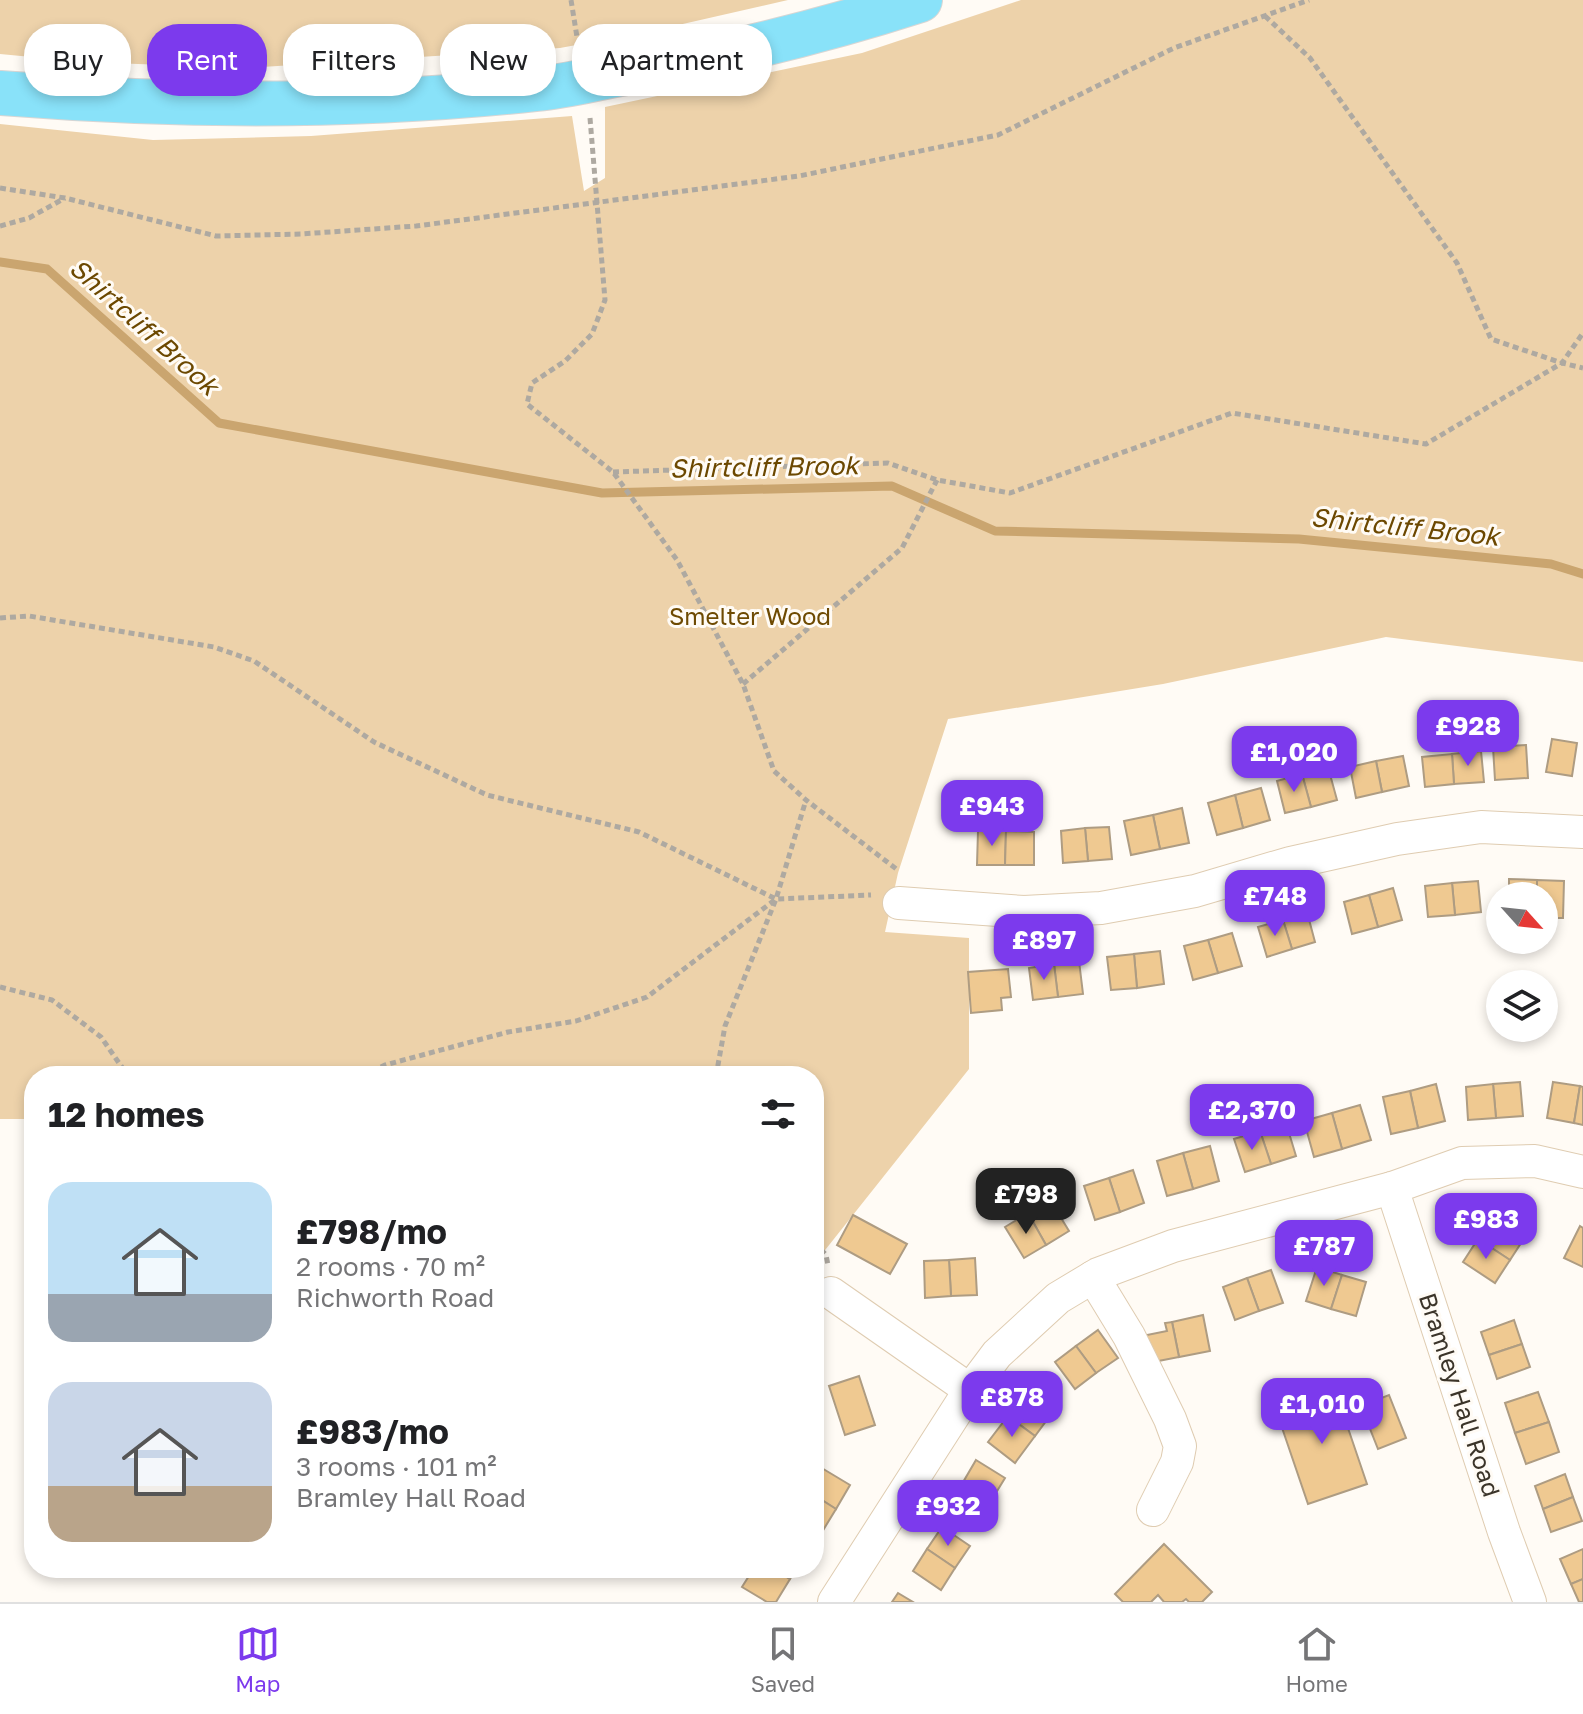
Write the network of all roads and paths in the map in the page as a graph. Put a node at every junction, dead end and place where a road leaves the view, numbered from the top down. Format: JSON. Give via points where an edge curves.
{"nodes":[{"id":1,"x":571,"y":0,"type":"edge"},
{"id":2,"x":920,"y":0,"type":"edge"},
{"id":3,"x":1309,"y":0,"type":"edge"},
{"id":4,"x":1265,"y":16,"type":"junction"},
{"id":5,"x":575,"y":24,"type":"edge"},
{"id":6,"x":0,"y":93,"type":"edge"},
{"id":7,"x":589,"y":114,"type":"dead end"},
{"id":8,"x":0,"y":188,"type":"edge"},
{"id":9,"x":65,"y":198,"type":"junction"},
{"id":10,"x":598,"y":202,"type":"junction"},
{"id":11,"x":0,"y":226,"type":"edge"},
{"id":12,"x":1583,"y":333,"type":"edge"},
{"id":13,"x":1562,"y":363,"type":"junction"},
{"id":14,"x":1583,"y":368,"type":"edge"},
{"id":15,"x":613,"y":472,"type":"junction"},
{"id":16,"x":937,"y":480,"type":"junction"},
{"id":17,"x":0,"y":618,"type":"edge"},
{"id":18,"x":743,"y":684,"type":"junction"},
{"id":19,"x":806,"y":800,"type":"junction"},
{"id":20,"x":1583,"y":832,"type":"edge"},
{"id":21,"x":776,"y":899,"type":"junction"},
{"id":22,"x":887,"y":899,"type":"joint"},
{"id":23,"x":933,"y":904,"type":"junction"},
{"id":24,"x":0,"y":987,"type":"edge"},
{"id":25,"x":121,"y":1066,"type":"edge"},
{"id":26,"x":383,"y":1066,"type":"edge"},
{"id":27,"x":718,"y":1066,"type":"edge"},
{"id":28,"x":1583,"y":1172,"type":"edge"},
{"id":29,"x":1392,"y":1188,"type":"junction"},
{"id":30,"x":1093,"y":1277,"type":"junction"},
{"id":31,"x":831,"y":1293,"type":"dead end"},
{"id":32,"x":970,"y":1390,"type":"junction"},
{"id":33,"x":1153,"y":1510,"type":"dead end"},
{"id":34,"x":834,"y":1602,"type":"edge"},
{"id":35,"x":1530,"y":1602,"type":"edge"}],
"edges":[{"from":1,"to":5,"type":"path"},
{"from":2,"to":6,"type":"highway","via":[[700,59],[539,89],[329,103],[110,102]]},
{"from":3,"to":4,"type":"path"},
{"from":4,"to":10,"type":"path","via":[[1174,48],[998,135],[799,176]]},
{"from":4,"to":13,"type":"path","via":[[1310,58],[1457,263],[1491,339]]},
{"from":7,"to":10,"type":"path"},
{"from":8,"to":9,"type":"path"},
{"from":9,"to":10,"type":"path","via":[[216,236],[416,226]]},
{"from":9,"to":11,"type":"path","via":[[29,218]]},
{"from":10,"to":15,"type":"path","via":[[605,300],[592,334],[532,383],[527,404]]},
{"from":12,"to":13,"type":"path"},
{"from":13,"to":14,"type":"path"},
{"from":13,"to":16,"type":"path","via":[[1426,444],[1232,413],[1010,493]]},
{"from":15,"to":16,"type":"path","via":[[888,463]]},
{"from":15,"to":18,"type":"path","via":[[677,560]]},
{"from":16,"to":18,"type":"path","via":[[902,548]]},
{"from":17,"to":21,"type":"path","via":[[29,616],[227,651],[254,661],[374,742],[487,795],[639,832]]},
{"from":18,"to":19,"type":"path","via":[[774,771]]},
{"from":19,"to":21,"type":"path"},
{"from":19,"to":23,"type":"path","via":[[929,894]]},
{"from":20,"to":23,"type":"street","via":[[1481,827],[1411,837],[1290,863],[1195,891],[1101,908],[1024,912]]},
{"from":21,"to":22,"type":"path"},
{"from":21,"to":26,"type":"path","via":[[647,997],[576,1021],[508,1032]]},
{"from":21,"to":27,"type":"path","via":[[725,1026]]},
{"from":22,"to":23,"type":"street"},
{"from":24,"to":25,"type":"path","via":[[52,1000],[101,1037]]},
{"from":28,"to":29,"type":"street","via":[[1535,1161],[1462,1163]]},
{"from":29,"to":30,"type":"street","via":[[1173,1246]]},
{"from":29,"to":35,"type":"street","name":"Bramley Hall Road"},
{"from":30,"to":32,"type":"street","via":[[1024,1328]]},
{"from":30,"to":33,"type":"street","via":[[1129,1336],[1180,1446]]},
{"from":31,"to":32,"type":"street"},
{"from":32,"to":34,"type":"street"}]}
